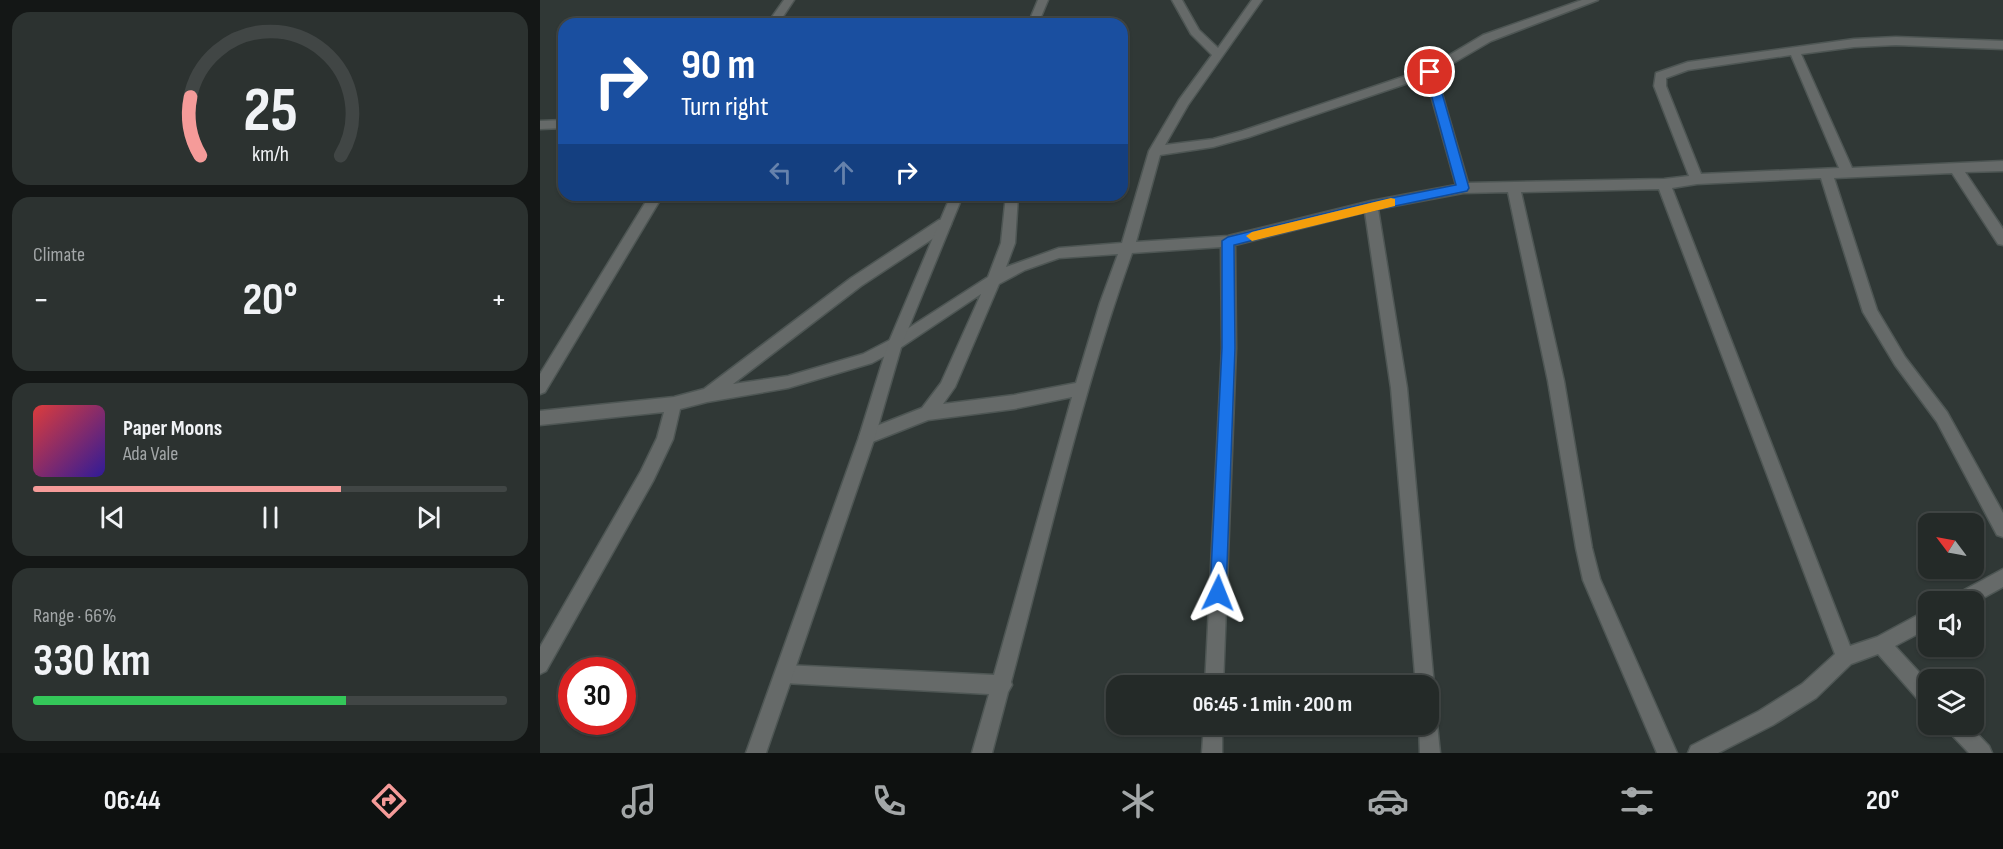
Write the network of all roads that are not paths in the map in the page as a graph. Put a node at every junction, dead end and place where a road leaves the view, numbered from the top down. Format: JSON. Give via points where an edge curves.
{"nodes":[{"id":1,"x":789,"y":0,"type":"edge"},
{"id":2,"x":1043,"y":0,"type":"edge"},
{"id":3,"x":1177,"y":0,"type":"edge"},
{"id":4,"x":1257,"y":0,"type":"edge"},
{"id":5,"x":1593,"y":0,"type":"edge"},
{"id":6,"x":1576,"y":2,"type":"edge"},
{"id":7,"x":776,"y":18,"type":"edge"},
{"id":8,"x":1036,"y":18,"type":"edge"},
{"id":9,"x":2003,"y":45,"type":"edge"},
{"id":10,"x":1794,"y":50,"type":"junction"},
{"id":11,"x":1219,"y":55,"type":"junction"},
{"id":12,"x":1430,"y":72,"type":"junction"},
{"id":13,"x":558,"y":124,"type":"edge"},
{"id":14,"x":540,"y":125,"type":"edge"},
{"id":15,"x":1155,"y":151,"type":"junction"},
{"id":16,"x":2003,"y":166,"type":"edge"},
{"id":17,"x":1956,"y":168,"type":"junction"},
{"id":18,"x":1847,"y":172,"type":"junction"},
{"id":19,"x":1826,"y":174,"type":"junction"},
{"id":20,"x":1697,"y":179,"type":"junction"},
{"id":21,"x":1664,"y":184,"type":"junction"},
{"id":22,"x":1463,"y":188,"type":"junction"},
{"id":23,"x":1514,"y":189,"type":"junction"},
{"id":24,"x":653,"y":201,"type":"edge"},
{"id":25,"x":954,"y":201,"type":"edge"},
{"id":26,"x":1012,"y":201,"type":"edge"},
{"id":27,"x":1371,"y":206,"type":"junction"},
{"id":28,"x":944,"y":224,"type":"junction"},
{"id":29,"x":2003,"y":240,"type":"edge"},
{"id":30,"x":1228,"y":241,"type":"junction"},
{"id":31,"x":1127,"y":249,"type":"junction"},
{"id":32,"x":994,"y":280,"type":"junction"},
{"id":33,"x":895,"y":344,"type":"junction"},
{"id":34,"x":540,"y":387,"type":"edge"},
{"id":35,"x":1082,"y":388,"type":"junction"},
{"id":36,"x":707,"y":394,"type":"junction"},
{"id":37,"x":674,"y":404,"type":"junction"},
{"id":38,"x":927,"y":413,"type":"junction"},
{"id":39,"x":540,"y":418,"type":"edge"},
{"id":40,"x":867,"y":437,"type":"junction"},
{"id":41,"x":2003,"y":529,"type":"edge"},
{"id":42,"x":2003,"y":578,"type":"edge"},
{"id":43,"x":1979,"y":591,"type":"edge"},
{"id":44,"x":1918,"y":624,"type":"edge"},
{"id":45,"x":1881,"y":644,"type":"junction"},
{"id":46,"x":1845,"y":657,"type":"junction"},
{"id":47,"x":540,"y":665,"type":"edge"},
{"id":48,"x":784,"y":674,"type":"junction"},
{"id":49,"x":1215,"y":675,"type":"edge"},
{"id":50,"x":1424,"y":675,"type":"edge"},
{"id":51,"x":1918,"y":684,"type":"edge"},
{"id":52,"x":1003,"y":685,"type":"junction"},
{"id":53,"x":1213,"y":735,"type":"edge"},
{"id":54,"x":1429,"y":735,"type":"edge"},
{"id":55,"x":1965,"y":735,"type":"edge"},
{"id":56,"x":756,"y":753,"type":"edge"},
{"id":57,"x":982,"y":753,"type":"edge"},
{"id":58,"x":1212,"y":753,"type":"edge"},
{"id":59,"x":1430,"y":753,"type":"edge"},
{"id":60,"x":1667,"y":753,"type":"edge"},
{"id":61,"x":1698,"y":753,"type":"edge"},
{"id":62,"x":1982,"y":753,"type":"edge"}],
"edges":[{"from":1,"to":7,"type":"street"},
{"from":2,"to":8,"type":"street"},
{"from":3,"to":11,"type":"street","via":[[1195,32]]},
{"from":4,"to":11,"type":"street"},
{"from":5,"to":6,"type":"street"},
{"from":6,"to":12,"type":"street","via":[[1487,38]]},
{"from":9,"to":10,"type":"street","via":[[1896,41]]},
{"from":10,"to":18,"type":"street"},
{"from":10,"to":20,"type":"street","via":[[1688,66],[1660,76],[1660,86]]},
{"from":11,"to":15,"type":"street","via":[[1183,103]]},
{"from":12,"to":15,"type":"street","via":[[1245,134]]},
{"from":12,"to":22,"type":"street"},
{"from":13,"to":14,"type":"street"},
{"from":15,"to":31,"type":"street"},
{"from":16,"to":17,"type":"street"},
{"from":17,"to":18,"type":"street"},
{"from":17,"to":29,"type":"street"},
{"from":18,"to":19,"type":"street"},
{"from":19,"to":20,"type":"street"},
{"from":19,"to":41,"type":"street","via":[[1870,312],[1942,417]]},
{"from":20,"to":21,"type":"street"},
{"from":21,"to":23,"type":"street"},
{"from":21,"to":46,"type":"street"},
{"from":22,"to":23,"type":"street"},
{"from":22,"to":27,"type":"street"},
{"from":23,"to":60,"type":"street","via":[[1556,381],[1592,580]]},
{"from":24,"to":34,"type":"street"},
{"from":25,"to":28,"type":"street"},
{"from":26,"to":32,"type":"street","via":[[1008,243]]},
{"from":27,"to":30,"type":"street"},
{"from":27,"to":50,"type":"street","via":[[1399,388]]},
{"from":28,"to":33,"type":"street"},
{"from":28,"to":36,"type":"street","via":[[856,282]]},
{"from":30,"to":31,"type":"street"},
{"from":30,"to":49,"type":"street","via":[[1228,359]]},
{"from":31,"to":32,"type":"street","via":[[1059,253]]},
{"from":31,"to":35,"type":"street"},
{"from":32,"to":33,"type":"street"},
{"from":32,"to":38,"type":"street","via":[[946,387]]},
{"from":33,"to":36,"type":"street","via":[[867,359],[788,382]]},
{"from":33,"to":40,"type":"street"},
{"from":35,"to":38,"type":"street"},
{"from":35,"to":52,"type":"street"},
{"from":36,"to":37,"type":"street"},
{"from":37,"to":39,"type":"street"},
{"from":37,"to":47,"type":"street","via":[[665,439],[647,476]]},
{"from":38,"to":40,"type":"street"},
{"from":40,"to":48,"type":"street"},
{"from":42,"to":43,"type":"street"},
{"from":44,"to":45,"type":"street"},
{"from":45,"to":46,"type":"street"},
{"from":45,"to":51,"type":"street"},
{"from":46,"to":61,"type":"street","via":[[1809,691]]},
{"from":48,"to":52,"type":"street"},
{"from":48,"to":56,"type":"street"},
{"from":52,"to":57,"type":"street"},
{"from":53,"to":58,"type":"street"},
{"from":54,"to":59,"type":"street"},
{"from":55,"to":62,"type":"street"}]}
